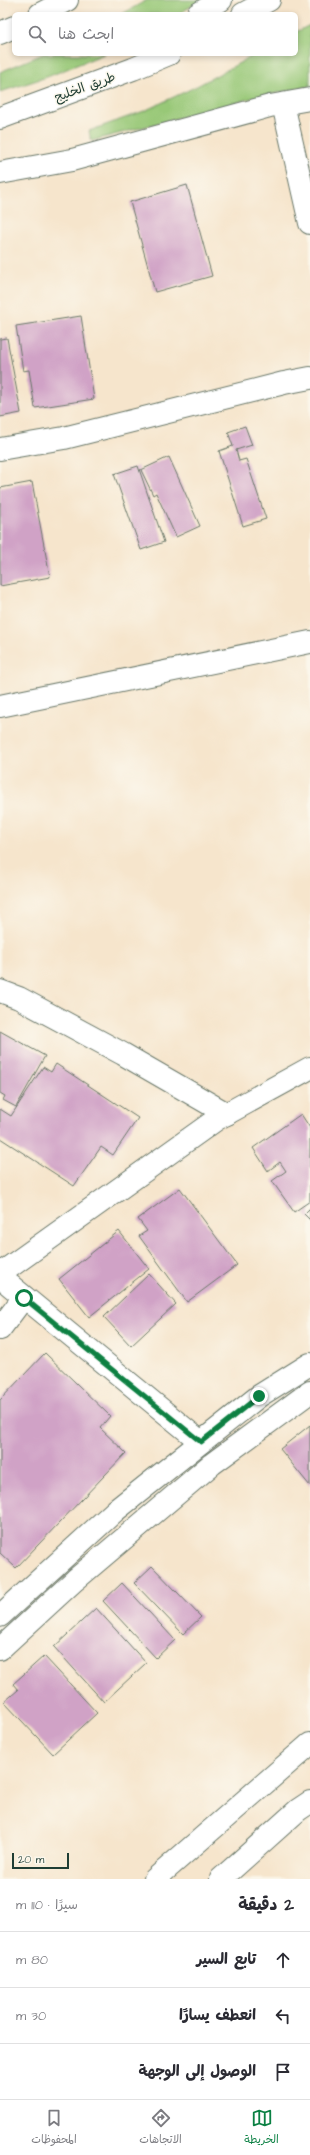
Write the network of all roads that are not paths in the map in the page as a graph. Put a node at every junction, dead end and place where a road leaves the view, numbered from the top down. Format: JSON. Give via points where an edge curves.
{"nodes":[{"id":1,"x":66,"y":0,"type":"edge"},
{"id":2,"x":221,"y":0,"type":"edge"},
{"id":3,"x":269,"y":0,"type":"edge"},
{"id":4,"x":44,"y":12,"type":"edge"},
{"id":5,"x":201,"y":12,"type":"edge"},
{"id":6,"x":247,"y":12,"type":"edge"},
{"id":7,"x":12,"y":28,"type":"edge"},
{"id":8,"x":0,"y":33,"type":"edge"},
{"id":9,"x":130,"y":56,"type":"edge"},
{"id":10,"x":164,"y":56,"type":"edge"},
{"id":11,"x":84,"y":88,"type":"junction"},
{"id":12,"x":310,"y":99,"type":"edge"},
{"id":13,"x":283,"y":104,"type":"junction"},
{"id":14,"x":0,"y":118,"type":"edge"},
{"id":15,"x":0,"y":173,"type":"edge"},
{"id":16,"x":310,"y":223,"type":"edge"},
{"id":17,"x":310,"y":378,"type":"edge"},
{"id":18,"x":0,"y":449,"type":"edge"},
{"id":19,"x":310,"y":642,"type":"edge"},
{"id":20,"x":0,"y":706,"type":"edge"},
{"id":21,"x":0,"y":991,"type":"edge"},
{"id":22,"x":310,"y":1068,"type":"edge"},
{"id":23,"x":227,"y":1114,"type":"junction"},
{"id":24,"x":0,"y":1274,"type":"edge"},
{"id":25,"x":0,"y":1278,"type":"edge"},
{"id":26,"x":24,"y":1298,"type":"junction"},
{"id":27,"x":0,"y":1329,"type":"edge"},
{"id":28,"x":310,"y":1364,"type":"edge"},
{"id":29,"x":310,"y":1392,"type":"edge"},
{"id":30,"x":201,"y":1442,"type":"junction"},
{"id":31,"x":3,"y":1609,"type":"edge"},
{"id":32,"x":0,"y":1649,"type":"edge"},
{"id":33,"x":310,"y":1744,"type":"edge"},
{"id":34,"x":310,"y":1802,"type":"edge"},
{"id":35,"x":155,"y":1879,"type":"edge"},
{"id":36,"x":221,"y":1879,"type":"edge"}],
"edges":[{"from":1,"to":4,"type":"street"},
{"from":2,"to":5,"type":"street"},
{"from":3,"to":6,"type":"street"},
{"from":7,"to":8,"type":"street"},
{"from":9,"to":11,"type":"street"},
{"from":10,"to":11,"type":"street","name":"طريق الخليج"},
{"from":11,"to":14,"type":"street","name":"طريق الخليج"},
{"from":12,"to":13,"type":"street"},
{"from":13,"to":15,"type":"street","via":[[72,160]]},
{"from":13,"to":16,"type":"street"},
{"from":17,"to":18,"type":"street","via":[[284,382],[64,438]]},
{"from":19,"to":20,"type":"street"},
{"from":21,"to":23,"type":"street","via":[[19,998],[123,1054]]},
{"from":22,"to":23,"type":"street"},
{"from":23,"to":24,"type":"street"},
{"from":25,"to":26,"type":"street"},
{"from":26,"to":27,"type":"street"},
{"from":26,"to":30,"type":"street"},
{"from":28,"to":30,"type":"street","via":[[259,1396]]},
{"from":29,"to":32,"type":"street","via":[[212,1464],[75,1580]]},
{"from":30,"to":31,"type":"street","via":[[116,1510]]},
{"from":33,"to":35,"type":"street"},
{"from":34,"to":36,"type":"street"}]}
